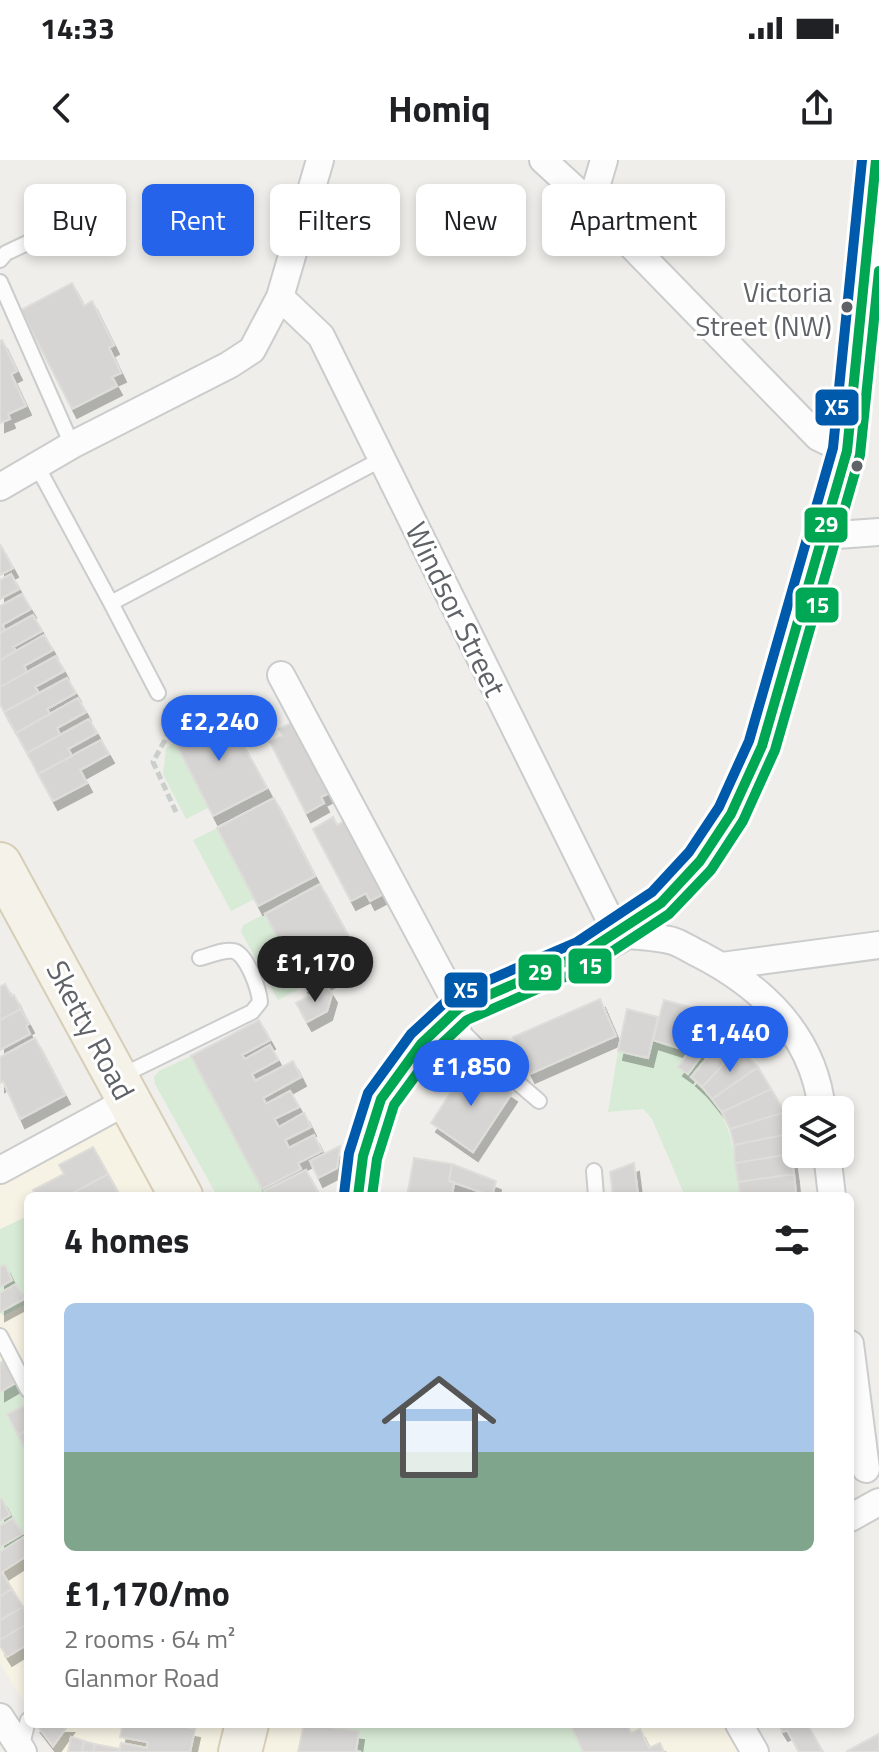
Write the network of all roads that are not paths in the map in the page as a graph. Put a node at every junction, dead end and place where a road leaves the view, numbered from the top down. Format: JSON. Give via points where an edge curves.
{"nodes":[{"id":1,"x":320,"y":160,"type":"edge"},
{"id":2,"x":543,"y":160,"type":"edge"},
{"id":3,"x":604,"y":160,"type":"edge"},
{"id":4,"x":569,"y":184,"type":"edge"},
{"id":5,"x":597,"y":184,"type":"edge"},
{"id":6,"x":876,"y":184,"type":"edge"},
{"id":7,"x":24,"y":245,"type":"edge"},
{"id":8,"x":642,"y":256,"type":"edge"},
{"id":9,"x":0,"y":260,"type":"edge"},
{"id":10,"x":0,"y":282,"type":"edge"},
{"id":11,"x":280,"y":297,"type":"junction"},
{"id":12,"x":869,"y":334,"type":"edge"},
{"id":13,"x":72,"y":445,"type":"junction"},
{"id":14,"x":847,"y":451,"type":"junction"},
{"id":15,"x":382,"y":459,"type":"junction"},
{"id":16,"x":37,"y":466,"type":"junction"},
{"id":17,"x":0,"y":487,"type":"edge"},
{"id":18,"x":879,"y":532,"type":"edge"},
{"id":19,"x":823,"y":536,"type":"junction"},
{"id":20,"x":111,"y":603,"type":"junction"},
{"id":21,"x":281,"y":675,"type":"dead end"},
{"id":22,"x":158,"y":693,"type":"road end"},
{"id":23,"x":0,"y":864,"type":"edge"},
{"id":24,"x":617,"y":934,"type":"junction"},
{"id":25,"x":879,"y":945,"type":"edge"},
{"id":26,"x":200,"y":958,"type":"dead end"},
{"id":27,"x":722,"y":966,"type":"junction"},
{"id":28,"x":459,"y":1008,"type":"junction"},
{"id":29,"x":124,"y":1089,"type":"junction"},
{"id":30,"x":821,"y":1096,"type":"edge"},
{"id":31,"x":539,"y":1101,"type":"dead end"},
{"id":32,"x":829,"y":1168,"type":"edge"},
{"id":33,"x":0,"y":1170,"type":"edge"},
{"id":34,"x":594,"y":1171,"type":"dead end"},
{"id":35,"x":179,"y":1192,"type":"edge"},
{"id":36,"x":358,"y":1192,"type":"edge"},
{"id":37,"x":596,"y":1192,"type":"edge"},
{"id":38,"x":832,"y":1192,"type":"edge"},
{"id":39,"x":0,"y":1336,"type":"edge"},
{"id":40,"x":854,"y":1378,"type":"edge"},
{"id":41,"x":24,"y":1382,"type":"edge"},
{"id":42,"x":865,"y":1473,"type":"edge"},
{"id":43,"x":879,"y":1502,"type":"edge"},
{"id":44,"x":854,"y":1516,"type":"edge"},
{"id":45,"x":0,"y":1717,"type":"edge"},
{"id":46,"x":26,"y":1728,"type":"edge"},
{"id":47,"x":246,"y":1728,"type":"edge"},
{"id":48,"x":741,"y":1728,"type":"edge"},
{"id":49,"x":22,"y":1750,"type":"edge"},
{"id":50,"x":240,"y":1752,"type":"edge"},
{"id":51,"x":755,"y":1752,"type":"edge"}],
"edges":[{"from":1,"to":11,"type":"street"},
{"from":2,"to":4,"type":"street"},
{"from":3,"to":5,"type":"street"},
{"from":6,"to":12,"type":"street"},
{"from":7,"to":9,"type":"lane"},
{"from":8,"to":14,"type":"street","via":[[818,437]]},
{"from":10,"to":13,"type":"lane"},
{"from":11,"to":13,"type":"street","via":[[252,350]]},
{"from":11,"to":15,"type":"street","name":"Windsor Street","via":[[321,336]]},
{"from":12,"to":14,"type":"street"},
{"from":13,"to":16,"type":"street"},
{"from":14,"to":19,"type":"street"},
{"from":15,"to":20,"type":"lane"},
{"from":15,"to":24,"type":"street","name":"Windsor Street"},
{"from":16,"to":17,"type":"street"},
{"from":16,"to":20,"type":"lane"},
{"from":18,"to":19,"type":"street"},
{"from":19,"to":24,"type":"street","via":[[762,746],[731,814],[700,861],[661,903]]},
{"from":20,"to":22,"type":"lane"},
{"from":21,"to":28,"type":"street"},
{"from":23,"to":29,"type":"main road","name":"Sketty Road"},
{"from":24,"to":27,"type":"street","via":[[673,941]]},
{"from":24,"to":28,"type":"street"},
{"from":25,"to":27,"type":"street"},
{"from":26,"to":29,"type":"lane","via":[[232,950],[242,955],[260,1002],[252,1012]]},
{"from":27,"to":30,"type":"street","via":[[775,1006],[805,1049]]},
{"from":28,"to":31,"type":"lane","via":[[464,1033]]},
{"from":28,"to":36,"type":"street","via":[[421,1044],[381,1099],[363,1156]]},
{"from":29,"to":33,"type":"street"},
{"from":29,"to":35,"type":"main road","name":"Sketty Road"},
{"from":32,"to":38,"type":"street"},
{"from":34,"to":37,"type":"lane"},
{"from":39,"to":41,"type":"lane"},
{"from":40,"to":42,"type":"street"},
{"from":43,"to":44,"type":"street"},
{"from":45,"to":49,"type":"street"},
{"from":46,"to":49,"type":"lane"},
{"from":47,"to":50,"type":"main road"},
{"from":48,"to":51,"type":"street"}]}
